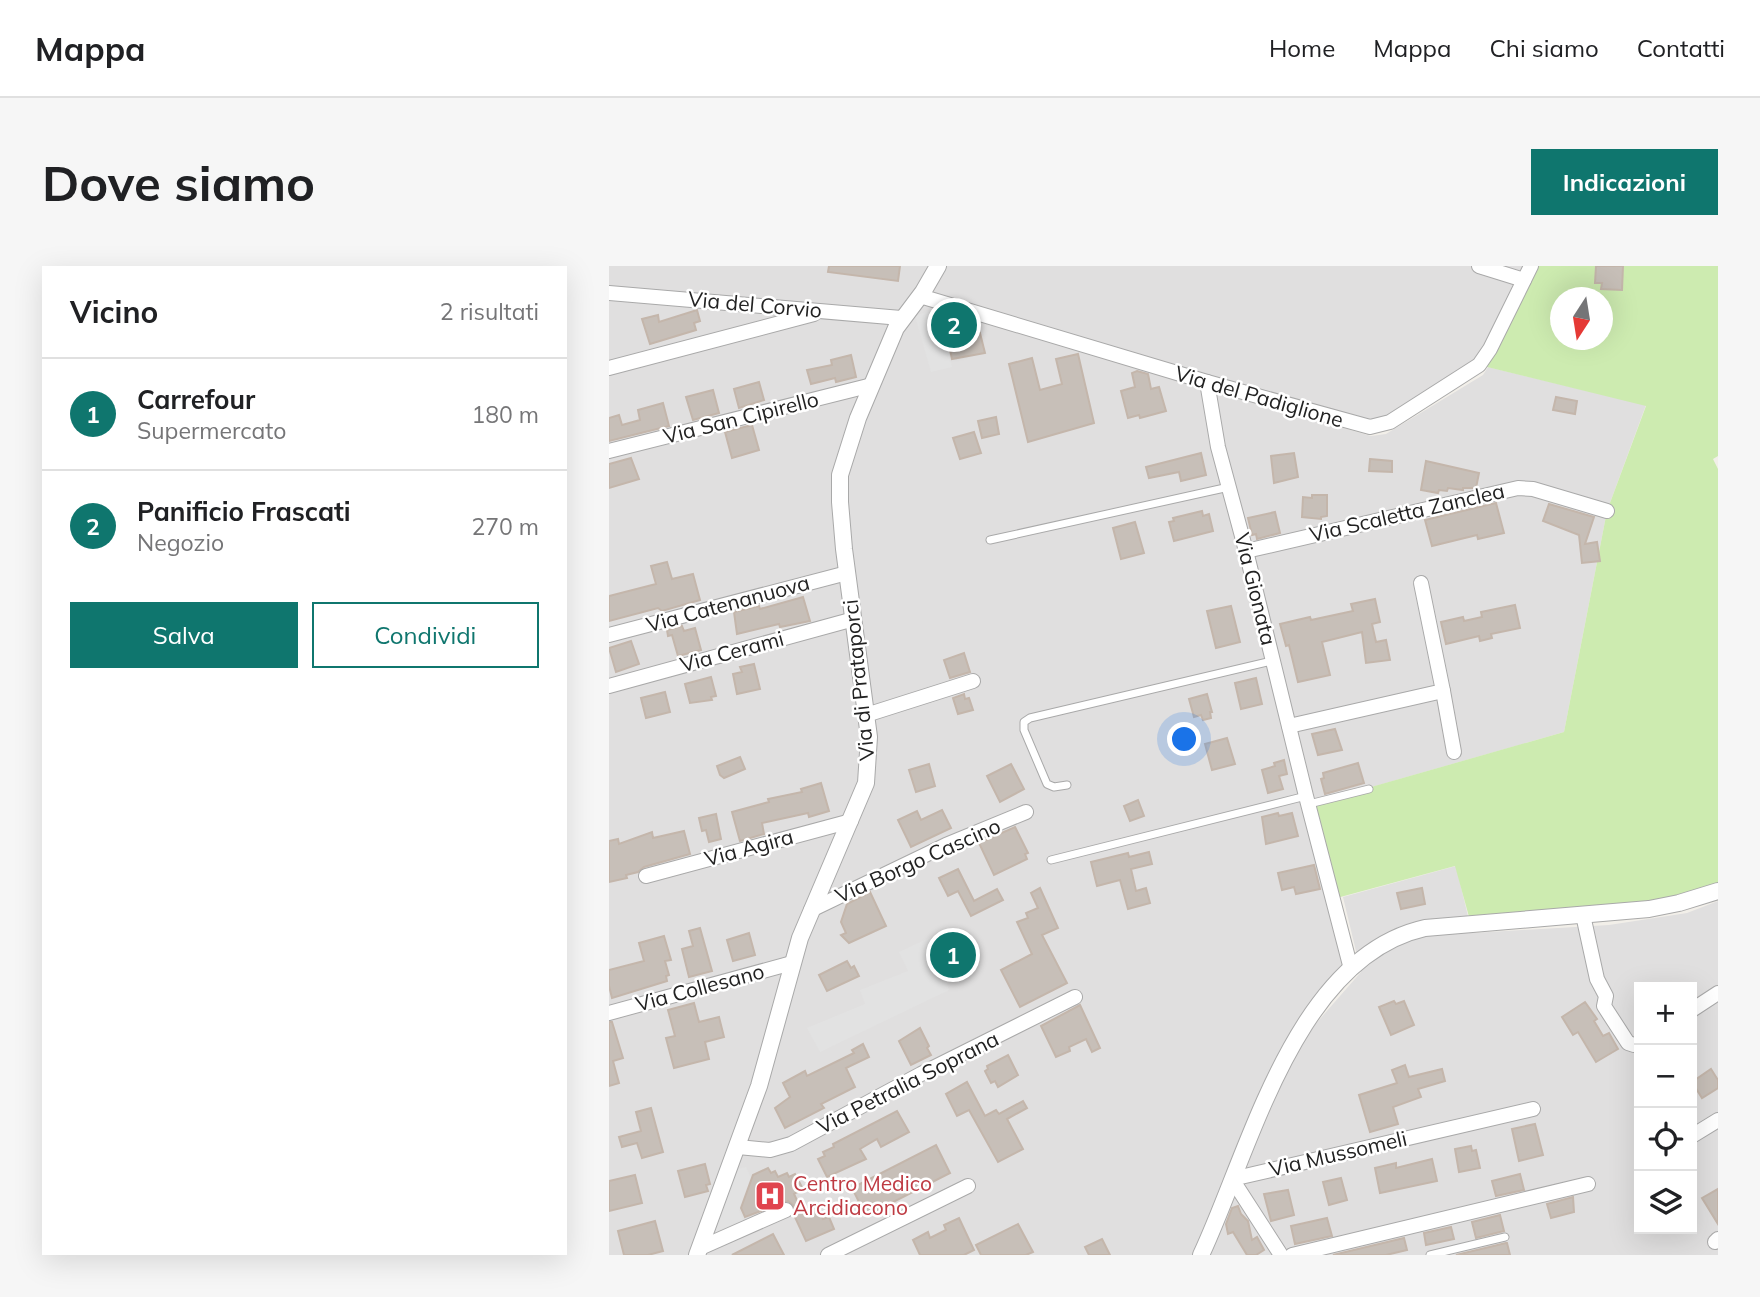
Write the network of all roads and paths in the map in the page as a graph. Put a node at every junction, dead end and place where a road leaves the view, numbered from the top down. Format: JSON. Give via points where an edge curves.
{"nodes":[{"id":1,"x":938,"y":266,"type":"edge"},
{"id":2,"x":1479,"y":266,"type":"edge"},
{"id":3,"x":1527,"y":273,"type":"edge"},
{"id":4,"x":609,"y":293,"type":"edge"},
{"id":5,"x":920,"y":296,"type":"junction"},
{"id":6,"x":826,"y":311,"type":"junction"},
{"id":7,"x":901,"y":318,"type":"junction"},
{"id":8,"x":609,"y":368,"type":"edge"},
{"id":9,"x":1207,"y":382,"type":"junction"},
{"id":10,"x":872,"y":385,"type":"junction"},
{"id":11,"x":609,"y":451,"type":"edge"},
{"id":12,"x":1229,"y":487,"type":"junction"},
{"id":13,"x":1607,"y":511,"type":"dead end"},
{"id":14,"x":990,"y":540,"type":"dead end"},
{"id":15,"x":1246,"y":551,"type":"junction"},
{"id":16,"x":847,"y":573,"type":"junction"},
{"id":17,"x":1421,"y":583,"type":"dead end"},
{"id":18,"x":854,"y":619,"type":"junction"},
{"id":19,"x":609,"y":635,"type":"edge"},
{"id":20,"x":1272,"y":661,"type":"junction"},
{"id":21,"x":973,"y":681,"type":"dead end"},
{"id":22,"x":609,"y":686,"type":"edge"},
{"id":23,"x":1443,"y":691,"type":"junction"},
{"id":24,"x":866,"y":715,"type":"junction"},
{"id":25,"x":1289,"y":726,"type":"junction"},
{"id":26,"x":1454,"y":752,"type":"dead end"},
{"id":27,"x":1067,"y":785,"type":"dead end"},
{"id":28,"x":1369,"y":789,"type":"dead end"},
{"id":29,"x":1307,"y":800,"type":"junction"},
{"id":30,"x":1026,"y":812,"type":"dead end"},
{"id":31,"x":851,"y":821,"type":"junction"},
{"id":32,"x":1051,"y":860,"type":"dead end"},
{"id":33,"x":646,"y":876,"type":"dead end"},
{"id":34,"x":1718,"y":891,"type":"edge"},
{"id":35,"x":811,"y":910,"type":"junction"},
{"id":36,"x":1583,"y":915,"type":"junction"},
{"id":37,"x":792,"y":963,"type":"junction"},
{"id":38,"x":1351,"y":969,"type":"junction"},
{"id":39,"x":1718,"y":993,"type":"edge"},
{"id":40,"x":1075,"y":997,"type":"dead end"},
{"id":41,"x":1697,"y":1007,"type":"edge"},
{"id":42,"x":609,"y":1013,"type":"edge"},
{"id":43,"x":1634,"y":1045,"type":"edge"},
{"id":44,"x":1533,"y":1109,"type":"dead end"},
{"id":45,"x":1718,"y":1120,"type":"edge"},
{"id":46,"x":1697,"y":1133,"type":"edge"},
{"id":47,"x":737,"y":1147,"type":"junction"},
{"id":48,"x":1231,"y":1179,"type":"junction"},
{"id":49,"x":1588,"y":1184,"type":"dead end"},
{"id":50,"x":968,"y":1186,"type":"dead end"},
{"id":51,"x":786,"y":1210,"type":"dead end"},
{"id":52,"x":1506,"y":1237,"type":"dead end"},
{"id":53,"x":699,"y":1252,"type":"edge"},
{"id":54,"x":828,"y":1255,"type":"edge"},
{"id":55,"x":1201,"y":1255,"type":"edge"},
{"id":56,"x":1281,"y":1255,"type":"edge"},
{"id":57,"x":1291,"y":1255,"type":"edge"},
{"id":58,"x":1430,"y":1255,"type":"edge"}],
"edges":[{"from":1,"to":5,"type":"street","name":"Via di Prataporci"},
{"from":2,"to":3,"type":"street"},
{"from":3,"to":9,"type":"street","name":"Via del Padiglione","via":[[1479,365],[1381,426],[1359,426]]},
{"from":4,"to":6,"type":"street","name":"Via del Corvio"},
{"from":5,"to":7,"type":"street","name":"Via di Prataporci"},
{"from":5,"to":9,"type":"street","name":"Via del Padiglione"},
{"from":6,"to":7,"type":"street","name":"Via del Corvio"},
{"from":6,"to":8,"type":"street"},
{"from":7,"to":10,"type":"street","name":"Via di Prataporci"},
{"from":9,"to":12,"type":"street","name":"Via Gionata"},
{"from":10,"to":11,"type":"street","name":"Via San Cipirello"},
{"from":10,"to":16,"type":"street","name":"Via di Prataporci","via":[[840,475]]},
{"from":12,"to":14,"type":"lane"},
{"from":12,"to":15,"type":"street","name":"Via Gionata"},
{"from":13,"to":15,"type":"street","name":"Via Scaletta Zanclea","via":[[1518,488]]},
{"from":15,"to":20,"type":"street","name":"Via Gionata"},
{"from":16,"to":18,"type":"street","name":"Via di Prataporci"},
{"from":16,"to":19,"type":"street","name":"Via Catenanuova"},
{"from":17,"to":23,"type":"street"},
{"from":18,"to":22,"type":"street","name":"Via Cerami"},
{"from":18,"to":24,"type":"street","name":"Via di Prataporci"},
{"from":20,"to":25,"type":"street","name":"Via Gionata"},
{"from":20,"to":27,"type":"lane","via":[[1030,718],[1024,722],[1024,730],[1047,784]]},
{"from":21,"to":24,"type":"street"},
{"from":23,"to":25,"type":"street"},
{"from":23,"to":26,"type":"street"},
{"from":24,"to":31,"type":"street","name":"Via di Prataporci","via":[[870,744],[867,776]]},
{"from":25,"to":29,"type":"street","name":"Via Gionata"},
{"from":28,"to":29,"type":"lane"},
{"from":29,"to":32,"type":"lane"},
{"from":29,"to":38,"type":"street","name":"Via Gionata"},
{"from":30,"to":35,"type":"street","name":"Via Borgo Cascino"},
{"from":31,"to":33,"type":"street","name":"Via Agira"},
{"from":31,"to":35,"type":"street","name":"Via di Prataporci"},
{"from":34,"to":36,"type":"street","via":[[1658,908]]},
{"from":35,"to":37,"type":"street","name":"Via di Prataporci"},
{"from":36,"to":38,"type":"street","via":[[1417,930],[1393,939]]},
{"from":36,"to":43,"type":"street","via":[[1597,979],[1606,996],[1604,1006],[1628,1043]]},
{"from":37,"to":42,"type":"street","name":"Via Collesano"},
{"from":37,"to":47,"type":"street","name":"Via di Prataporci","via":[[759,1086]]},
{"from":38,"to":48,"type":"street","via":[[1293,1040]]},
{"from":39,"to":41,"type":"street"},
{"from":40,"to":47,"type":"street","name":"Via Petralia Soprana","via":[[791,1144],[770,1150]]},
{"from":44,"to":48,"type":"street","name":"Via Mussomeli"},
{"from":45,"to":46,"type":"street"},
{"from":47,"to":53,"type":"street","name":"Via di Prataporci"},
{"from":48,"to":55,"type":"street"},
{"from":48,"to":56,"type":"street"},
{"from":49,"to":57,"type":"street"},
{"from":50,"to":54,"type":"street"},
{"from":51,"to":53,"type":"street"},
{"from":52,"to":58,"type":"lane"}]}
